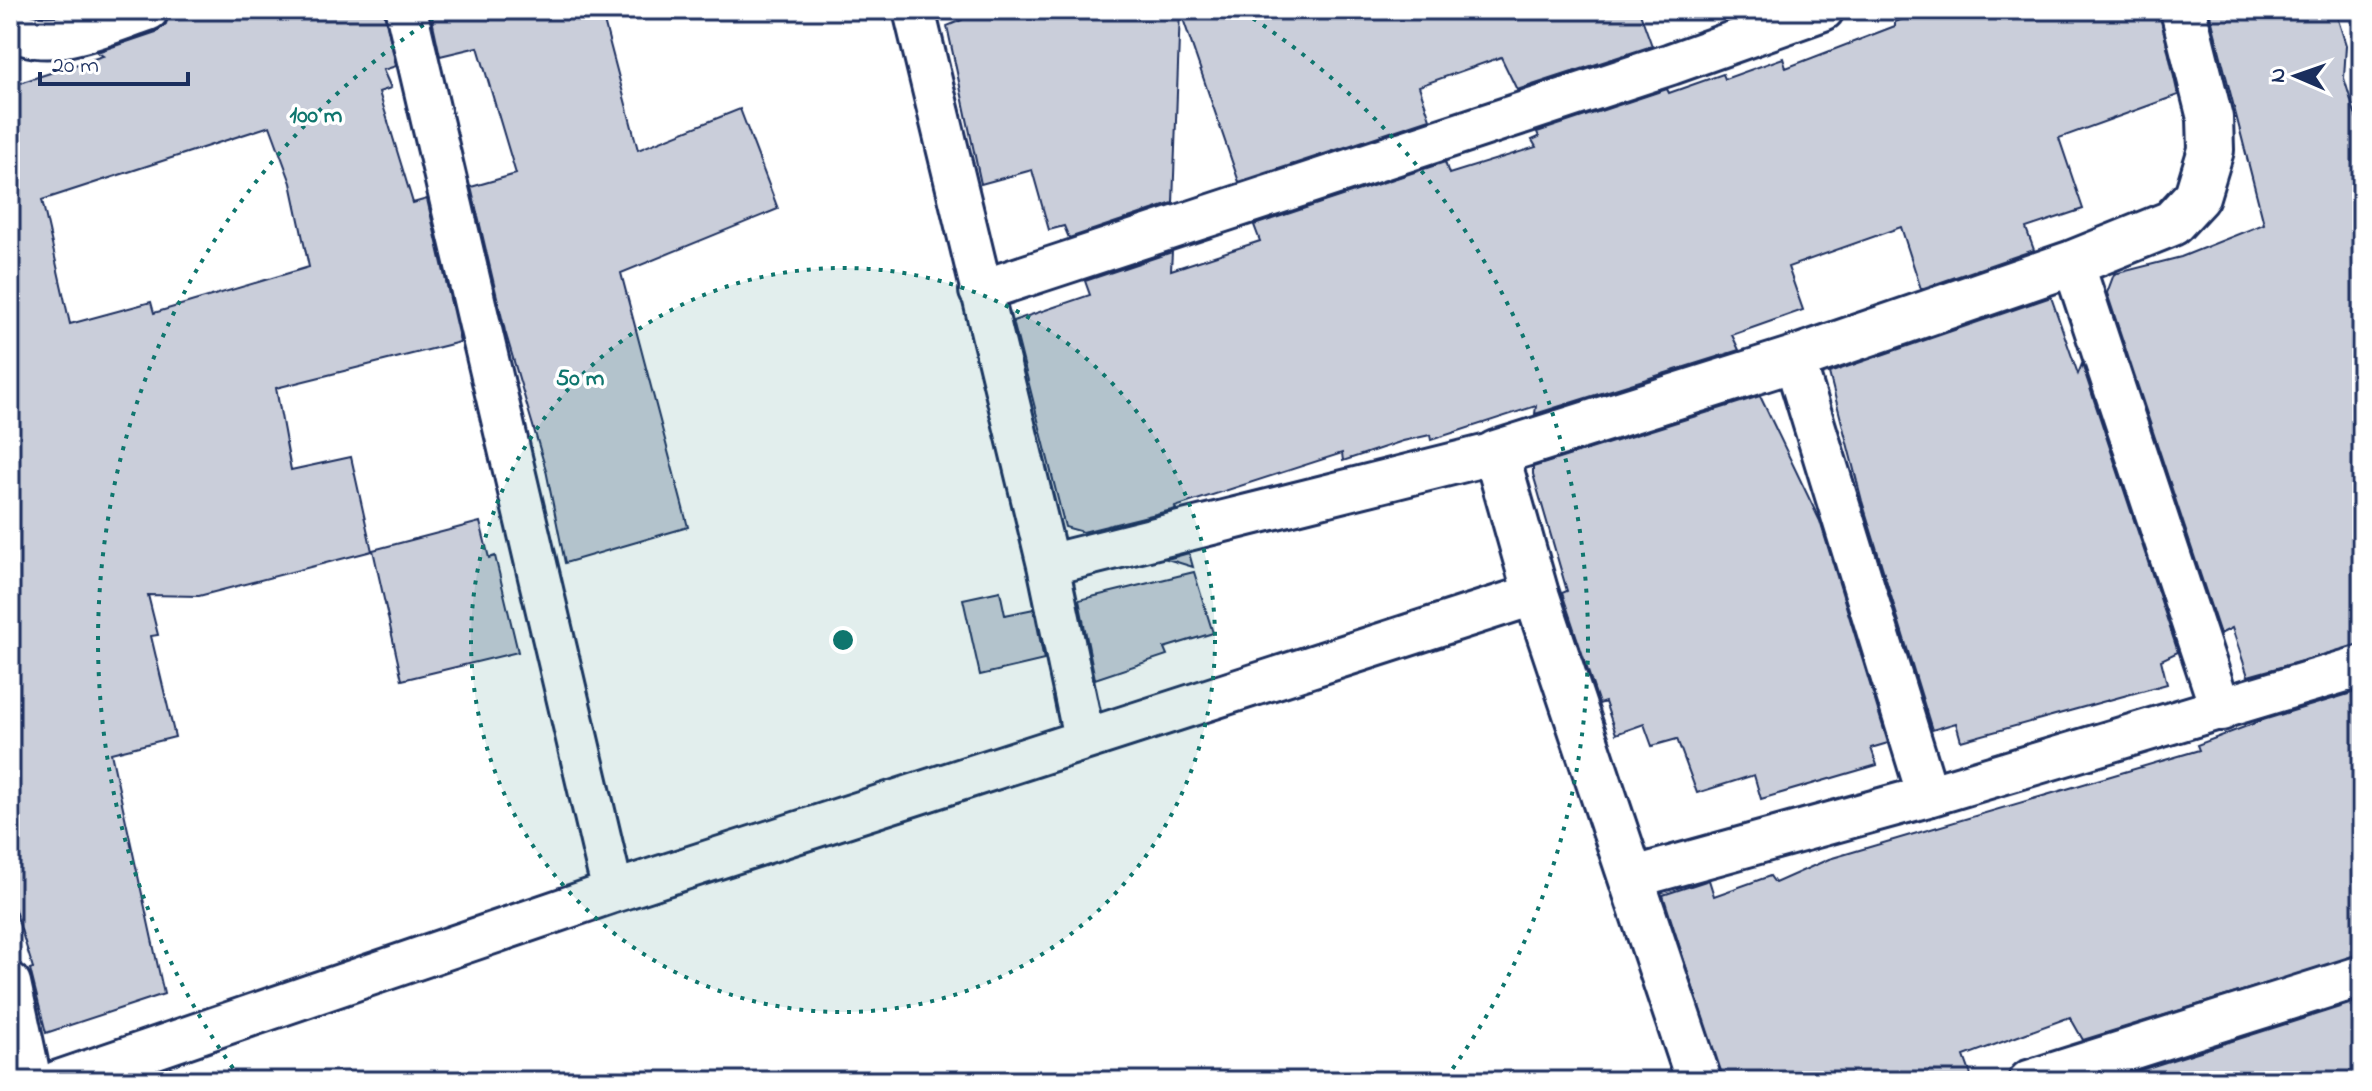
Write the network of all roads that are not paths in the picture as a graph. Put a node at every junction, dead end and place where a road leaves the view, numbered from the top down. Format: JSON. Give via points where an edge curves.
{"nodes":[{"id":1,"x":148,"y":10,"type":"edge"},
{"id":2,"x":406,"y":10,"type":"edge"},
{"id":3,"x":1823,"y":10,"type":"edge"},
{"id":4,"x":2183,"y":10,"type":"edge"},
{"id":5,"x":916,"y":11,"type":"edge"},
{"id":6,"x":10,"y":27,"type":"edge"},
{"id":7,"x":2073,"y":263,"type":"junction"},
{"id":8,"x":980,"y":291,"type":"junction"},
{"id":9,"x":1794,"y":359,"type":"junction"},
{"id":10,"x":1496,"y":453,"type":"junction"},
{"id":11,"x":1048,"y":565,"type":"junction"},
{"id":12,"x":1536,"y":594,"type":"junction"},
{"id":13,"x":2362,"y":666,"type":"edge"},
{"id":14,"x":2221,"y":710,"type":"junction"},
{"id":15,"x":1084,"y":738,"type":"junction"},
{"id":16,"x":1928,"y":796,"type":"junction"},
{"id":17,"x":1631,"y":878,"type":"junction"},
{"id":18,"x":613,"y":892,"type":"junction"},
{"id":19,"x":2362,"y":976,"type":"edge"},
{"id":20,"x":10,"y":983,"type":"edge"},
{"id":21,"x":31,"y":1081,"type":"edge"},
{"id":22,"x":59,"y":1081,"type":"edge"},
{"id":23,"x":1699,"y":1081,"type":"edge"},
{"id":24,"x":2029,"y":1081,"type":"edge"}],
"edges":[{"from":1,"to":6,"type":"street","via":[[48,37]]},
{"from":2,"to":18,"type":"street"},
{"from":3,"to":8,"type":"street"},
{"from":4,"to":7,"type":"street","via":[[2210,118],[2211,150],[2197,196],[2172,223]]},
{"from":5,"to":8,"type":"street"},
{"from":7,"to":9,"type":"street"},
{"from":7,"to":14,"type":"street"},
{"from":8,"to":11,"type":"street"},
{"from":9,"to":10,"type":"street"},
{"from":9,"to":16,"type":"street"},
{"from":10,"to":11,"type":"street"},
{"from":10,"to":12,"type":"street"},
{"from":11,"to":15,"type":"street"},
{"from":12,"to":15,"type":"street"},
{"from":12,"to":17,"type":"street"},
{"from":13,"to":14,"type":"street"},
{"from":14,"to":16,"type":"street"},
{"from":15,"to":18,"type":"street"},
{"from":16,"to":17,"type":"street"},
{"from":17,"to":23,"type":"street"},
{"from":18,"to":22,"type":"street"},
{"from":19,"to":24,"type":"street"},
{"from":20,"to":21,"type":"street"}]}
